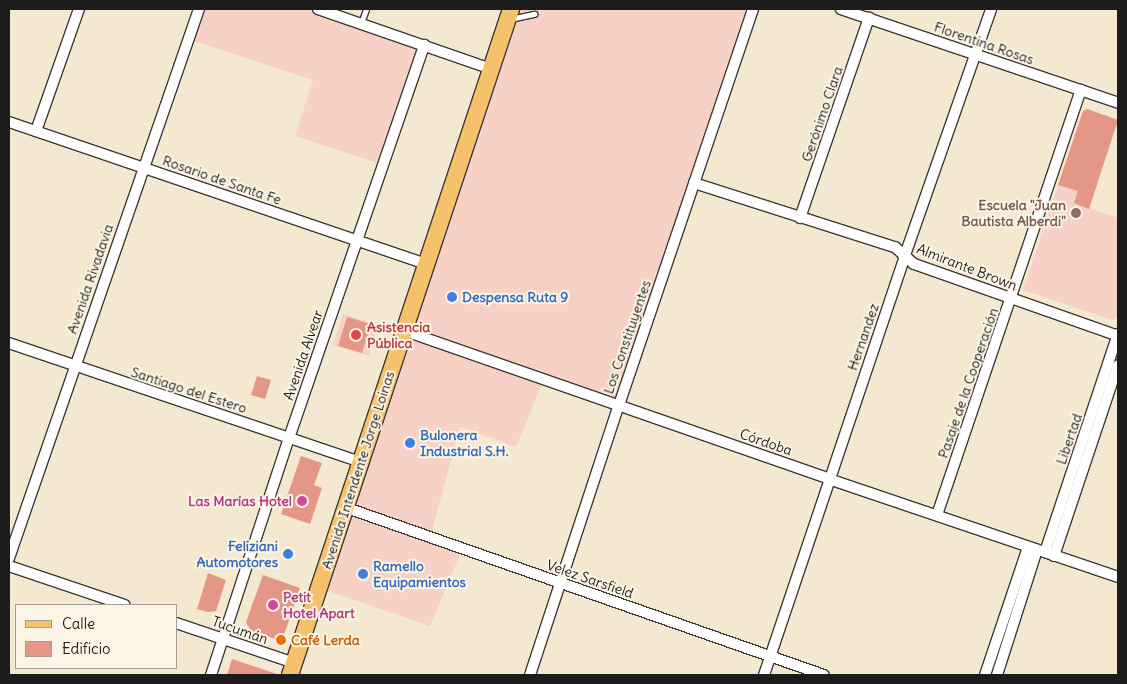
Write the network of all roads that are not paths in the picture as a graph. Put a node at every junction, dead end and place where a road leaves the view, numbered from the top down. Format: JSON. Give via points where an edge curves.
{"nodes":[{"id":1,"x":79,"y":9,"type":"edge"},
{"id":2,"x":199,"y":9,"type":"edge"},
{"id":3,"x":318,"y":9,"type":"edge"},
{"id":4,"x":366,"y":9,"type":"edge"},
{"id":5,"x":753,"y":9,"type":"edge"},
{"id":6,"x":841,"y":9,"type":"edge"},
{"id":7,"x":991,"y":9,"type":"edge"},
{"id":8,"x":333,"y":11,"type":"edge"},
{"id":9,"x":509,"y":14,"type":"edge"},
{"id":10,"x":534,"y":14,"type":"dead end"},
{"id":11,"x":870,"y":18,"type":"junction"},
{"id":12,"x":361,"y":24,"type":"junction"},
{"id":13,"x":424,"y":45,"type":"junction"},
{"id":14,"x":976,"y":54,"type":"junction"},
{"id":15,"x":490,"y":69,"type":"junction"},
{"id":16,"x":1081,"y":90,"type":"junction"},
{"id":17,"x":1118,"y":103,"type":"edge"},
{"id":18,"x":9,"y":122,"type":"edge"},
{"id":19,"x":36,"y":131,"type":"junction"},
{"id":20,"x":143,"y":168,"type":"junction"},
{"id":21,"x":694,"y":183,"type":"junction"},
{"id":22,"x":800,"y":218,"type":"junction"},
{"id":23,"x":358,"y":241,"type":"junction"},
{"id":24,"x":904,"y":258,"type":"junction"},
{"id":25,"x":427,"y":264,"type":"junction"},
{"id":26,"x":1011,"y":299,"type":"junction"},
{"id":27,"x":405,"y":331,"type":"junction"},
{"id":28,"x":1118,"y":335,"type":"edge"},
{"id":29,"x":9,"y":343,"type":"edge"},
{"id":30,"x":1118,"y":365,"type":"edge"},
{"id":31,"x":75,"y":366,"type":"junction"},
{"id":32,"x":619,"y":405,"type":"junction"},
{"id":33,"x":289,"y":438,"type":"junction"},
{"id":34,"x":360,"y":462,"type":"junction"},
{"id":35,"x":829,"y":479,"type":"junction"},
{"id":36,"x":347,"y":508,"type":"junction"},
{"id":37,"x":937,"y":515,"type":"junction"},
{"id":38,"x":1041,"y":551,"type":"junction"},
{"id":39,"x":9,"y":558,"type":"edge"},
{"id":40,"x":9,"y":566,"type":"edge"},
{"id":41,"x":1118,"y":577,"type":"edge"},
{"id":42,"x":561,"y":583,"type":"junction"},
{"id":43,"x":121,"y":604,"type":"edge"},
{"id":44,"x":178,"y":624,"type":"edge"},
{"id":45,"x":223,"y":639,"type":"junction"},
{"id":46,"x":770,"y":657,"type":"junction"},
{"id":47,"x":292,"y":669,"type":"edge"},
{"id":48,"x":211,"y":675,"type":"edge"},
{"id":49,"x":530,"y":675,"type":"edge"},
{"id":50,"x":764,"y":675,"type":"edge"},
{"id":51,"x":824,"y":675,"type":"edge"},
{"id":52,"x":985,"y":675,"type":"edge"},
{"id":53,"x":997,"y":675,"type":"edge"}],
"edges":[{"from":1,"to":19,"type":"street"},
{"from":2,"to":20,"type":"street","name":"Avenida Rivadavia"},
{"from":3,"to":8,"type":"street"},
{"from":4,"to":12,"type":"lane"},
{"from":5,"to":21,"type":"street","name":"Los Constituyentes"},
{"from":6,"to":11,"type":"street","name":"Florentina Rosas"},
{"from":7,"to":14,"type":"street","name":"Hernandez"},
{"from":8,"to":12,"type":"street"},
{"from":9,"to":10,"type":"lane"},
{"from":9,"to":15,"type":"main road","name":"Avenida Intendente Jorge Loinas"},
{"from":11,"to":14,"type":"street","name":"Florentina Rosas"},
{"from":11,"to":22,"type":"street","name":"Gerónimo Clara"},
{"from":12,"to":13,"type":"street"},
{"from":13,"to":15,"type":"street"},
{"from":13,"to":23,"type":"street","name":"Avenida Alvear"},
{"from":14,"to":16,"type":"street","name":"Florentina Rosas"},
{"from":14,"to":24,"type":"street","name":"Hernandez"},
{"from":15,"to":25,"type":"main road","name":"Avenida Intendente Jorge Loinas"},
{"from":16,"to":17,"type":"street","name":"Florentina Rosas"},
{"from":16,"to":26,"type":"street","name":"Pasaje de la Cooperación"},
{"from":18,"to":19,"type":"street","name":"Rosario de Santa Fe"},
{"from":19,"to":20,"type":"street","name":"Rosario de Santa Fe"},
{"from":20,"to":23,"type":"street","name":"Rosario de Santa Fe"},
{"from":20,"to":31,"type":"street","name":"Avenida Rivadavia"},
{"from":21,"to":22,"type":"street","name":"Almirante Brown"},
{"from":21,"to":32,"type":"street","name":"Los Constituyentes"},
{"from":22,"to":24,"type":"street","name":"Almirante Brown","via":[[895,247]]},
{"from":23,"to":25,"type":"street","name":"Rosario de Santa Fe"},
{"from":23,"to":33,"type":"street","name":"Avenida Alvear"},
{"from":24,"to":26,"type":"street","name":"Almirante Brown"},
{"from":24,"to":35,"type":"street","name":"Hernandez"},
{"from":25,"to":27,"type":"main road","name":"Avenida Intendente Jorge Loinas"},
{"from":26,"to":28,"type":"street","name":"Almirante Brown"},
{"from":26,"to":37,"type":"street","name":"Pasaje de la Cooperación"},
{"from":27,"to":32,"type":"street","name":"Córdoba"},
{"from":27,"to":34,"type":"main road","name":"Avenida Intendente Jorge Loinas"},
{"from":28,"to":38,"type":"street","name":"Libertad"},
{"from":29,"to":31,"type":"street","name":"Santiago del Estero"},
{"from":30,"to":38,"type":"street","name":"Libertad"},
{"from":31,"to":33,"type":"street","name":"Santiago del Estero"},
{"from":31,"to":39,"type":"street","name":"Avenida Rivadavia"},
{"from":32,"to":35,"type":"street","name":"Córdoba"},
{"from":32,"to":42,"type":"street","name":"Los Constituyentes"},
{"from":33,"to":34,"type":"street","name":"Santiago del Estero"},
{"from":33,"to":45,"type":"street","name":"Avenida Alvear"},
{"from":34,"to":36,"type":"main road","name":"Avenida Intendente Jorge Loinas"},
{"from":35,"to":37,"type":"street","name":"Córdoba"},
{"from":35,"to":46,"type":"street","name":"Hernandez"},
{"from":36,"to":42,"type":"street","name":"Velez Sarsfield"},
{"from":36,"to":47,"type":"main road","name":"Avenida Intendente Jorge Loinas"},
{"from":37,"to":38,"type":"street","name":"Córdoba"},
{"from":38,"to":41,"type":"street","name":"Córdoba"},
{"from":38,"to":52,"type":"street","name":"Libertad"},
{"from":38,"to":53,"type":"street","name":"Libertad"},
{"from":40,"to":43,"type":"street"},
{"from":42,"to":46,"type":"street","name":"Velez Sarsfield"},
{"from":42,"to":49,"type":"street","name":"Los Constituyentes"},
{"from":44,"to":45,"type":"street","name":"Tucumán"},
{"from":45,"to":47,"type":"street","name":"Tucumán"},
{"from":45,"to":48,"type":"street","name":"Avenida Alvear"},
{"from":46,"to":50,"type":"street","name":"Hernandez"},
{"from":46,"to":51,"type":"street","name":"Velez Sarsfield"}]}
